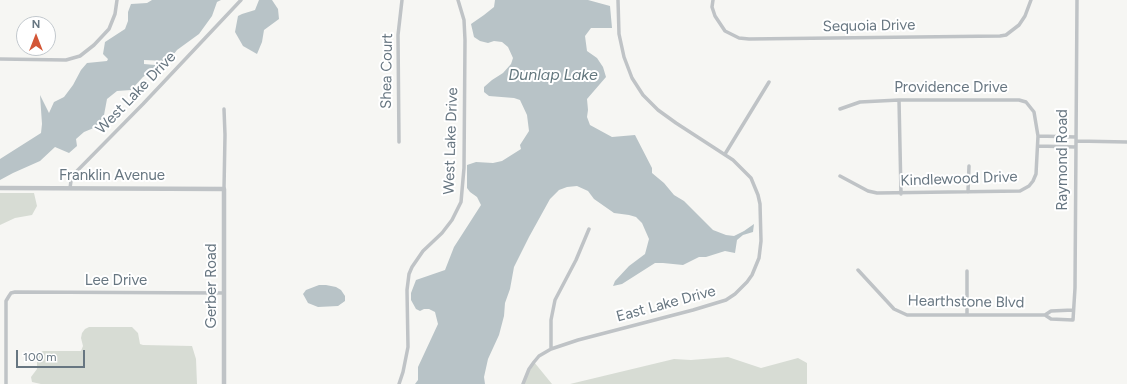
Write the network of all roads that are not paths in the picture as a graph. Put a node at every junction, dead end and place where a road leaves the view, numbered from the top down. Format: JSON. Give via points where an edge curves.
{"nodes":[{"id":1,"x":117,"y":0,"type":"edge"},
{"id":2,"x":241,"y":0,"type":"edge"},
{"id":3,"x":402,"y":0,"type":"edge"},
{"id":4,"x":458,"y":0,"type":"edge"},
{"id":5,"x":618,"y":0,"type":"edge"},
{"id":6,"x":713,"y":0,"type":"edge"},
{"id":7,"x":1031,"y":0,"type":"edge"},
{"id":8,"x":1077,"y":0,"type":"edge"},
{"id":9,"x":0,"y":59,"type":"edge"},
{"id":10,"x":769,"y":82,"type":"dead end"},
{"id":11,"x":898,"y":100,"type":"junction"},
{"id":12,"x":224,"y":108,"type":"dead end"},
{"id":13,"x":840,"y":109,"type":"dead end"},
{"id":14,"x":1038,"y":136,"type":"junction"},
{"id":15,"x":1076,"y":139,"type":"junction"},
{"id":16,"x":399,"y":142,"type":"dead end"},
{"id":17,"x":1127,"y":142,"type":"edge"},
{"id":18,"x":1038,"y":146,"type":"junction"},
{"id":19,"x":1076,"y":147,"type":"junction"},
{"id":20,"x":726,"y":154,"type":"junction"},
{"id":21,"x":969,"y":166,"type":"dead end"},
{"id":22,"x":840,"y":176,"type":"dead end"},
{"id":23,"x":0,"y":188,"type":"edge"},
{"id":24,"x":70,"y":188,"type":"junction"},
{"id":25,"x":224,"y":189,"type":"junction"},
{"id":26,"x":968,"y":192,"type":"junction"},
{"id":27,"x":901,"y":194,"type":"junction"},
{"id":28,"x":589,"y":229,"type":"dead end"},
{"id":29,"x":858,"y":270,"type":"dead end"},
{"id":30,"x":967,"y":271,"type":"dead end"},
{"id":31,"x":224,"y":293,"type":"junction"},
{"id":32,"x":1073,"y":310,"type":"junction"},
{"id":33,"x":967,"y":315,"type":"junction"},
{"id":34,"x":1045,"y":315,"type":"junction"},
{"id":35,"x":551,"y":349,"type":"junction"},
{"id":36,"x":6,"y":384,"type":"edge"},
{"id":37,"x":224,"y":384,"type":"edge"},
{"id":38,"x":399,"y":384,"type":"edge"},
{"id":39,"x":523,"y":384,"type":"edge"}],
"edges":[{"from":1,"to":9,"type":"street","via":[[109,29],[80,56],[66,60]]},
{"from":2,"to":24,"type":"street","name":"West Lake Drive","via":[[73,175]]},
{"from":3,"to":16,"type":"street","name":"Shea Court","via":[[398,35]]},
{"from":4,"to":38,"type":"street","name":"West Lake Drive","via":[[464,20],[465,40],[464,168],[461,202],[452,220],[423,251],[409,274],[408,347]]},
{"from":5,"to":20,"type":"street","name":"East Lake Drive","via":[[621,46],[627,69],[636,86],[658,110]]},
{"from":6,"to":7,"type":"street","name":"Sequoia Drive","via":[[715,16],[725,32],[738,38],[749,39],[1000,36],[1006,35],[1019,25]]},
{"from":8,"to":15,"type":"street","name":"Raymond Road"},
{"from":10,"to":20,"type":"street"},
{"from":11,"to":13,"type":"street","name":"Providence Drive","via":[[860,102]]},
{"from":11,"to":14,"type":"street","name":"Providence Drive","via":[[999,99],[1026,102],[1034,112]]},
{"from":11,"to":27,"type":"street"},
{"from":12,"to":25,"type":"street"},
{"from":14,"to":15,"type":"street"},
{"from":14,"to":18,"type":"street","name":"Kindlewood Drive"},
{"from":15,"to":17,"type":"street"},
{"from":15,"to":19,"type":"street","name":"Raymond Road"},
{"from":18,"to":19,"type":"street"},
{"from":18,"to":26,"type":"street","name":"Kindlewood Drive","via":[[1036,174],[1029,186],[1015,192]]},
{"from":19,"to":32,"type":"street","name":"Raymond Road"},
{"from":20,"to":35,"type":"street","name":"East Lake Drive","via":[[751,178],[760,204],[760,249],[752,275],[744,285],[720,303]]},
{"from":21,"to":26,"type":"street"},
{"from":22,"to":27,"type":"street","name":"Kindlewood Drive","via":[[868,191]]},
{"from":23,"to":24,"type":"street","name":"Franklin Avenue"},
{"from":24,"to":25,"type":"street","name":"Franklin Avenue"},
{"from":25,"to":31,"type":"street","name":"Gerber Road"},
{"from":26,"to":27,"type":"street","name":"Kindlewood Drive"},
{"from":28,"to":35,"type":"street","via":[[555,300],[551,320]]},
{"from":29,"to":33,"type":"street","name":"Hearthstone Blvd","via":[[894,310],[901,313]]},
{"from":30,"to":33,"type":"street"},
{"from":31,"to":36,"type":"street","name":"Lee Drive","via":[[15,292],[6,301]]},
{"from":31,"to":37,"type":"street","name":"Gerber Road"},
{"from":32,"to":34,"type":"street","via":[[1051,311]]},
{"from":32,"to":34,"type":"street","name":"Raymond Road","via":[[1073,320],[1051,319]]},
{"from":33,"to":34,"type":"street","name":"Hearthstone Blvd"},
{"from":35,"to":39,"type":"street","name":"East Lake Drive","via":[[534,362]]}]}
